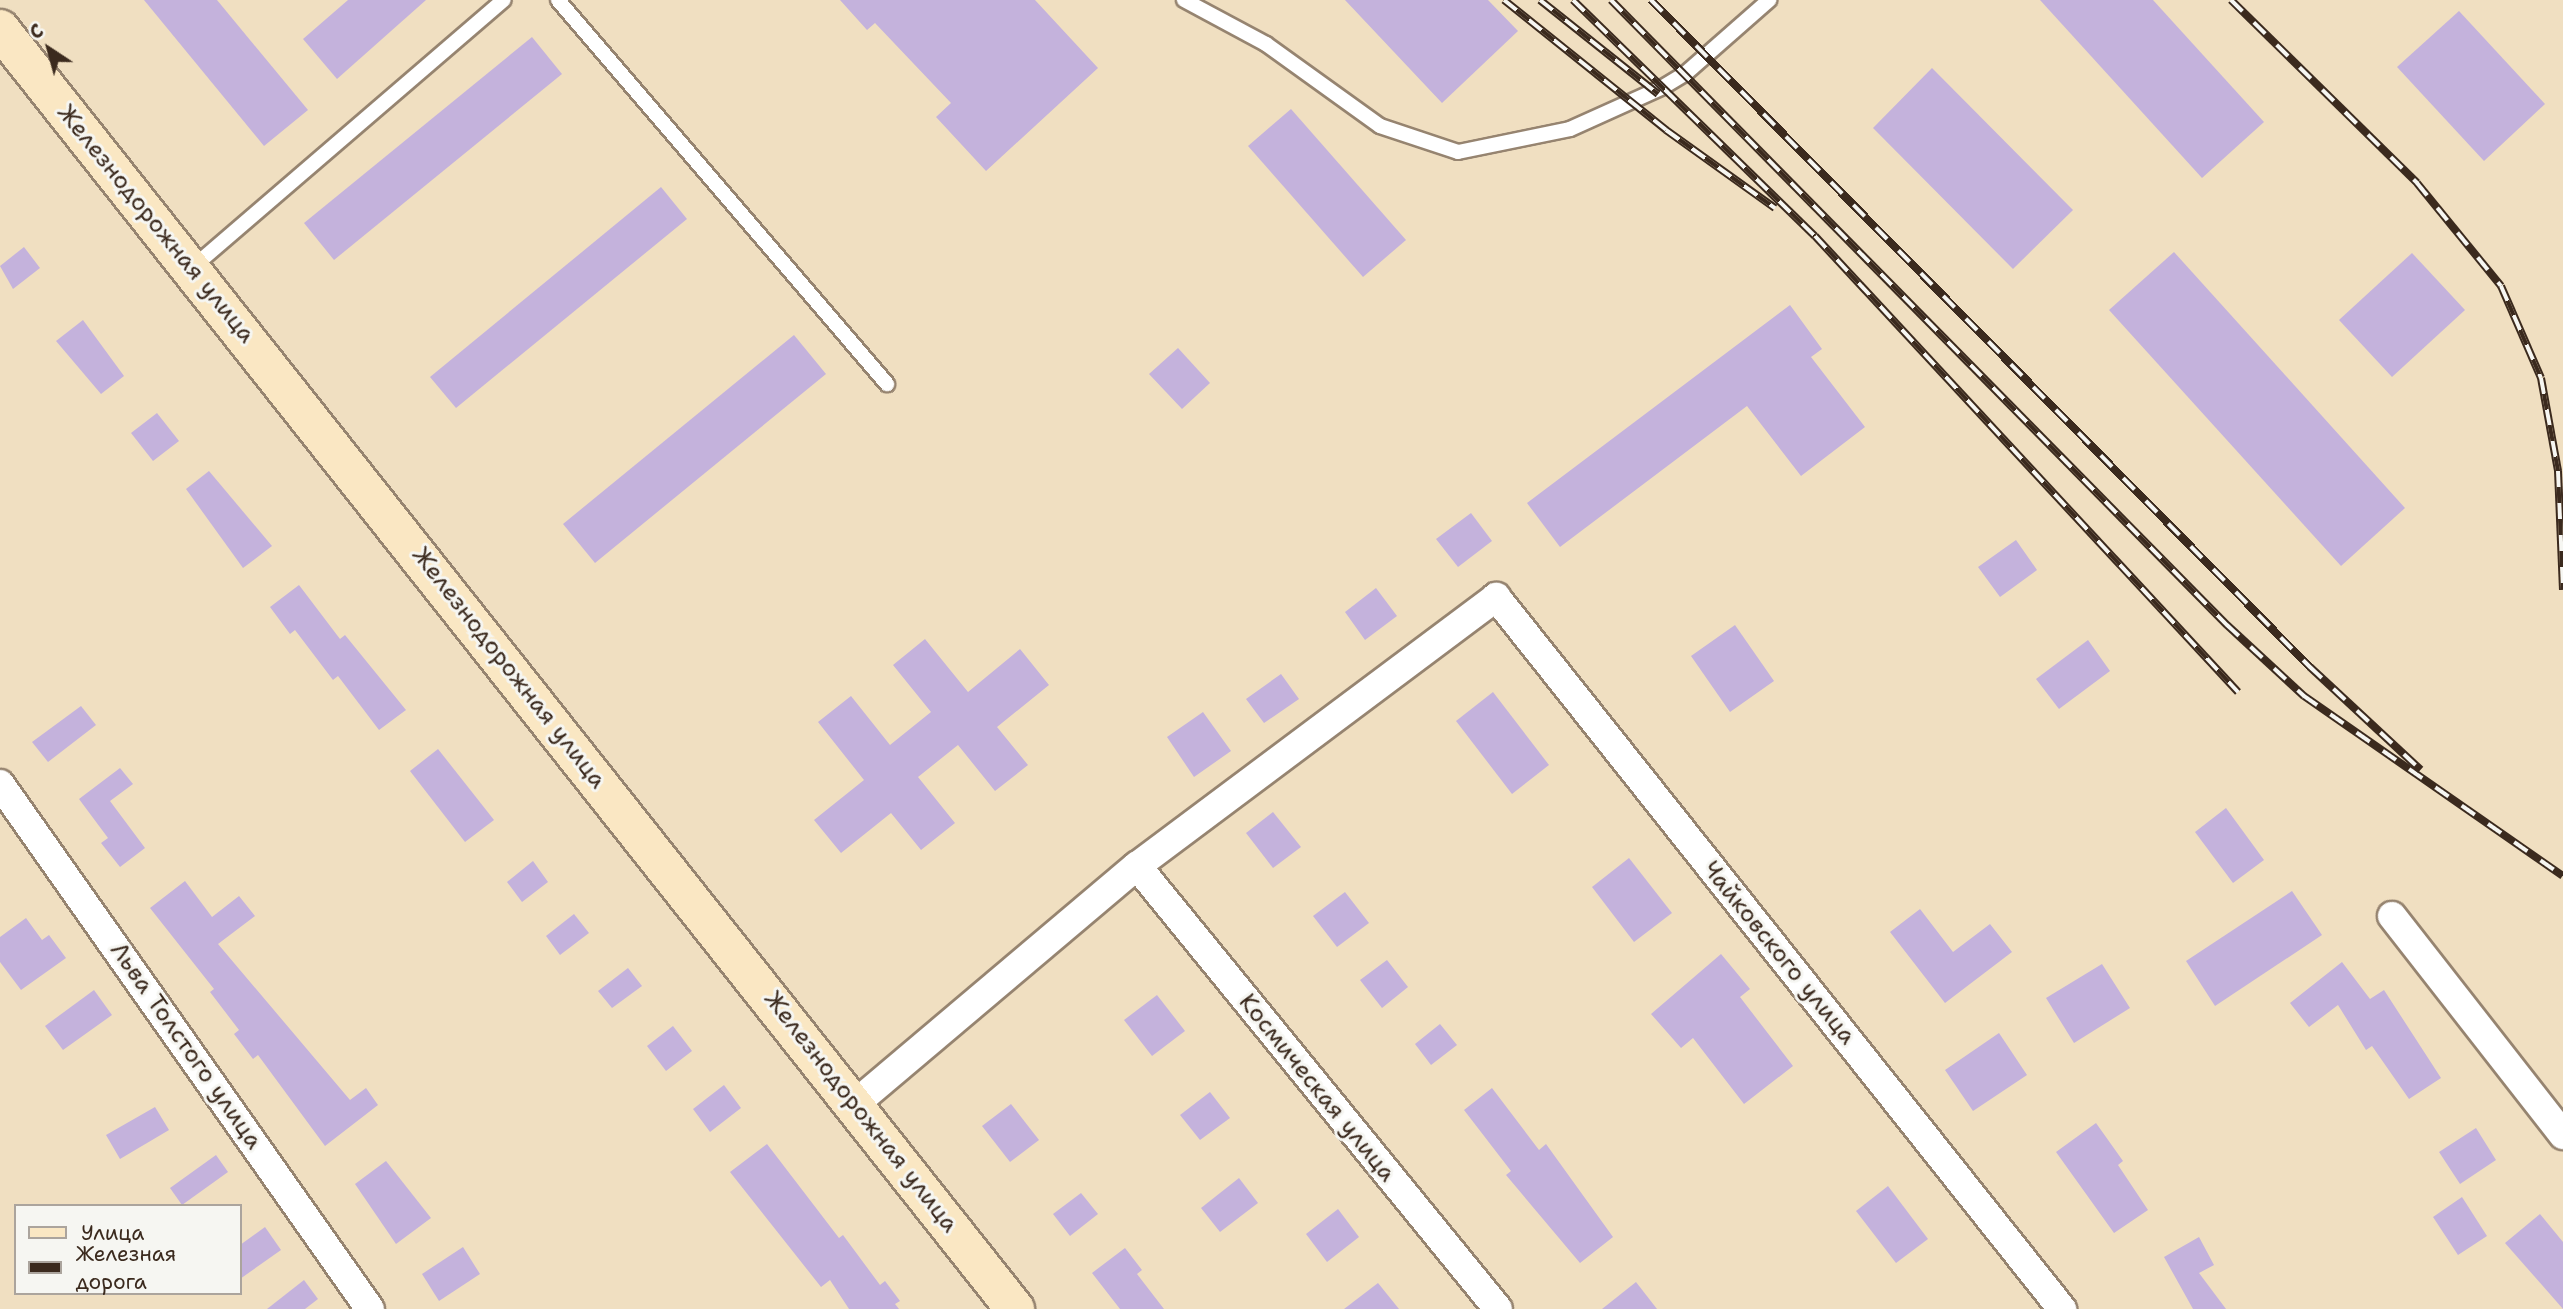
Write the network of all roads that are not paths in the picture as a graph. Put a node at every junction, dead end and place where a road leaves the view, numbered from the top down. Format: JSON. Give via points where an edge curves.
{"nodes":[{"id":1,"x":505,"y":0,"type":"edge"},
{"id":2,"x":558,"y":0,"type":"edge"},
{"id":3,"x":1184,"y":0,"type":"edge"},
{"id":4,"x":1769,"y":0,"type":"edge"},
{"id":5,"x":0,"y":29,"type":"edge"},
{"id":6,"x":192,"y":268,"type":"junction"},
{"id":7,"x":887,"y":384,"type":"dead end"},
{"id":8,"x":0,"y":783,"type":"edge"},
{"id":9,"x":1137,"y":866,"type":"junction"},
{"id":10,"x":2392,"y":916,"type":"dead end"},
{"id":11,"x":855,"y":1104,"type":"junction"},
{"id":12,"x":2563,"y":1135,"type":"edge"},
{"id":13,"x":370,"y":1309,"type":"edge"},
{"id":14,"x":1015,"y":1309,"type":"edge"},
{"id":15,"x":1498,"y":1309,"type":"edge"},
{"id":16,"x":2062,"y":1309,"type":"edge"}],
"edges":[{"from":1,"to":6,"type":"lane"},
{"from":2,"to":7,"type":"lane"},
{"from":3,"to":4,"type":"lane","via":[[1266,44],[1380,126],[1458,152],[1570,129],[1663,87],[1686,73]]},
{"from":5,"to":6,"type":"street","name":"Железнодорожная улица"},
{"from":6,"to":11,"type":"street","name":"Железнодорожная улица"},
{"from":8,"to":13,"type":"street","name":"Льва Толстого улица"},
{"from":9,"to":11,"type":"street"},
{"from":9,"to":15,"type":"street","name":"Космическая улица"},
{"from":9,"to":16,"type":"street","name":"Чайковского улица","via":[[1496,597]]},
{"from":10,"to":12,"type":"street"},
{"from":11,"to":14,"type":"street","name":"Железнодорожная улица"}]}
